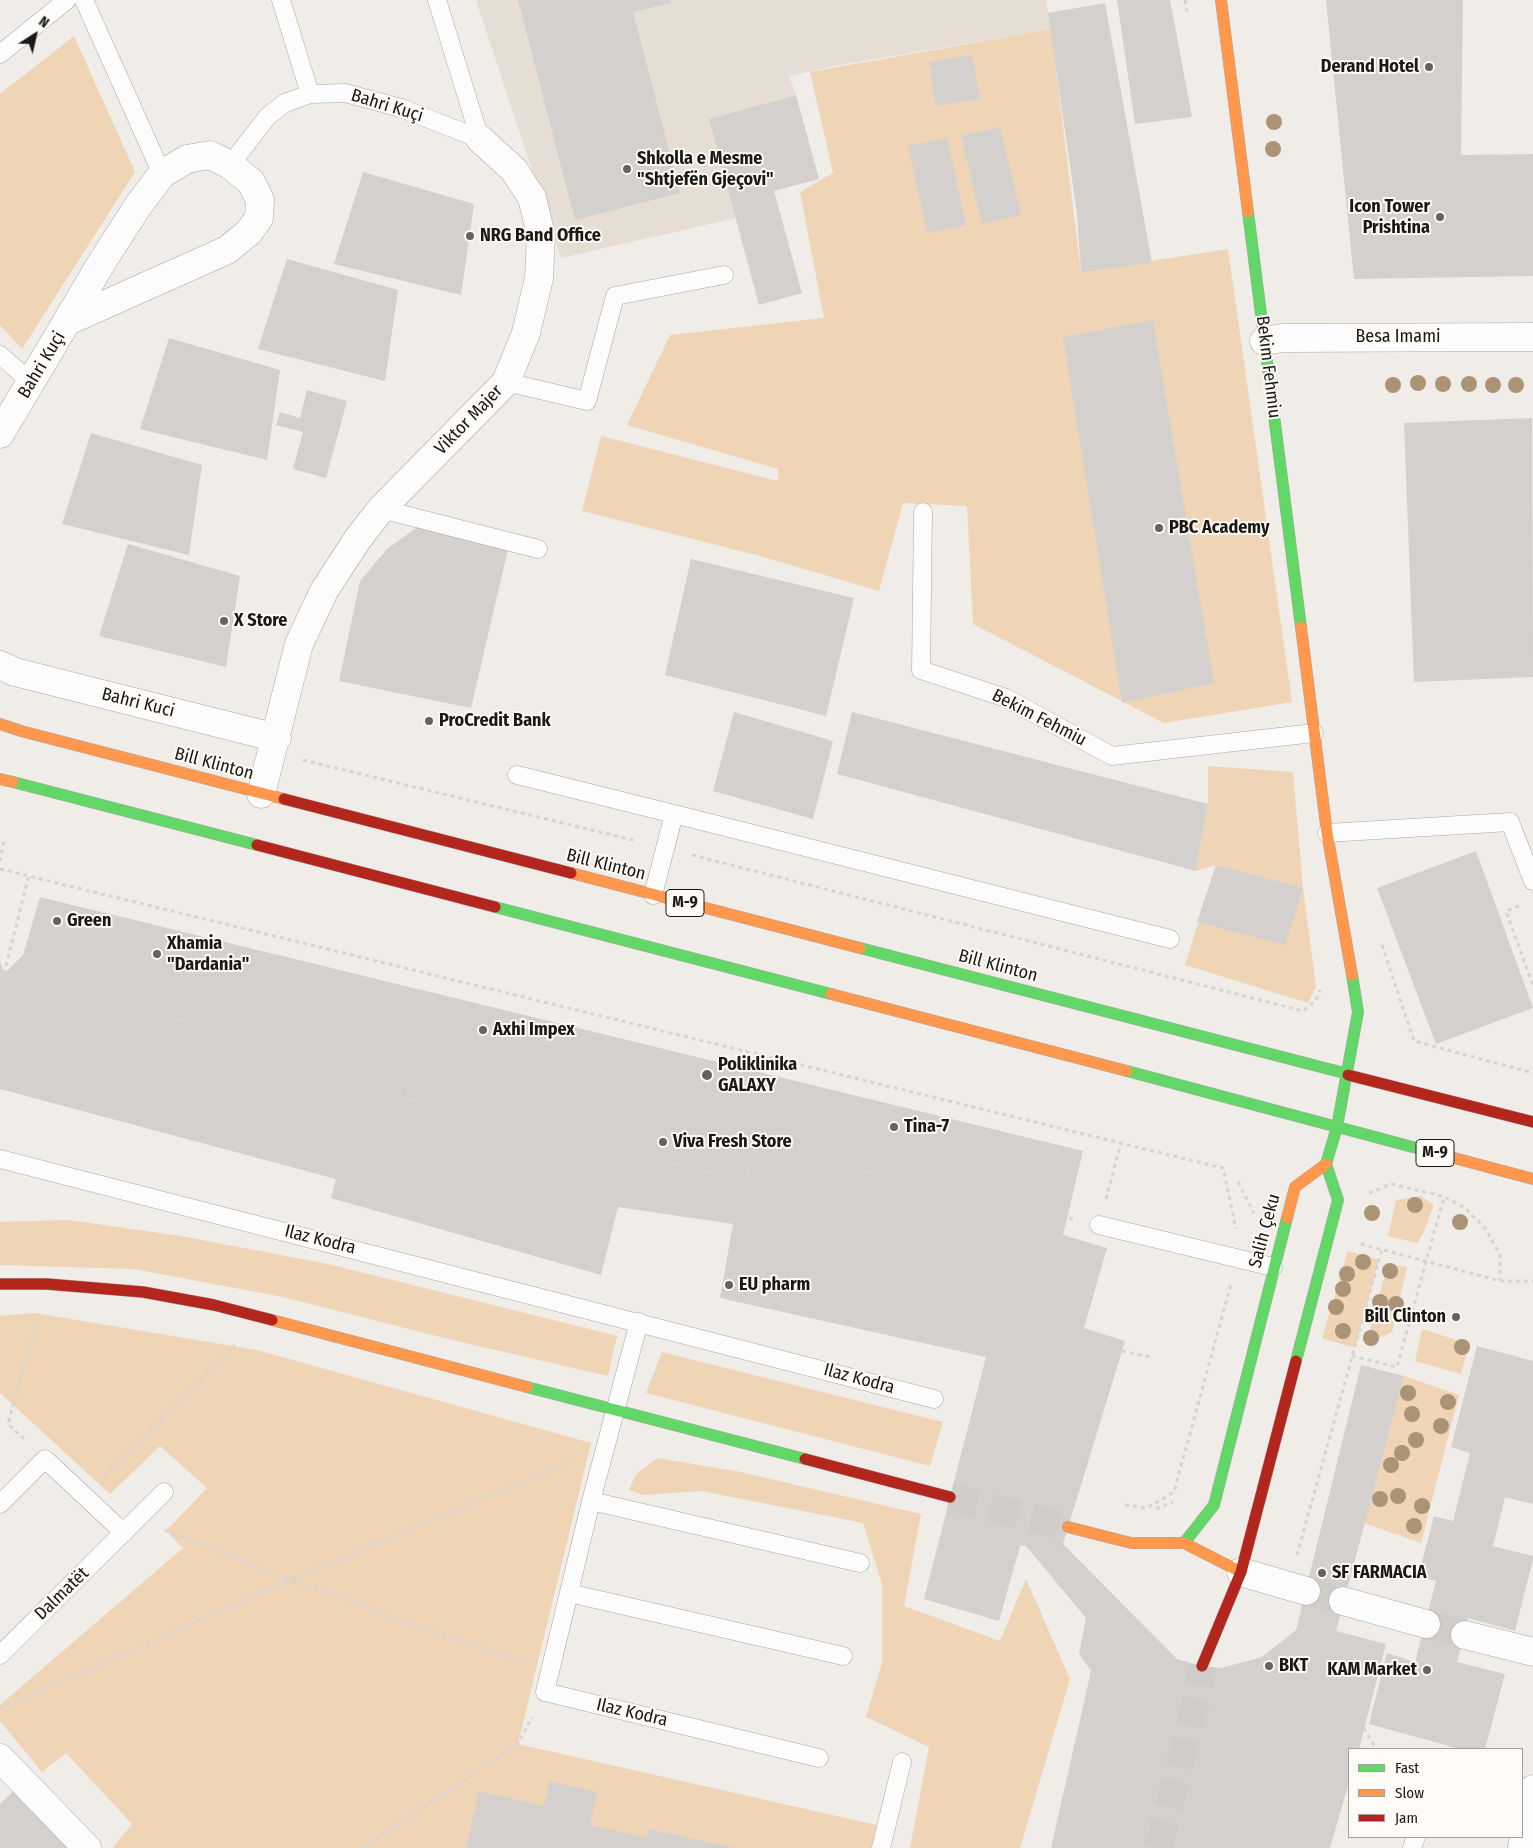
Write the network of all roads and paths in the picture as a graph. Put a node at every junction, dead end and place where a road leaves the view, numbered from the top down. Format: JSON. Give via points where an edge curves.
{"nodes":[{"id":1,"x":66,"y":0,"type":"edge"},
{"id":2,"x":84,"y":0,"type":"edge"},
{"id":3,"x":281,"y":0,"type":"edge"},
{"id":4,"x":436,"y":0,"type":"edge"},
{"id":5,"x":1221,"y":0,"type":"edge"},
{"id":6,"x":0,"y":54,"type":"edge"},
{"id":7,"x":310,"y":94,"type":"junction"},
{"id":8,"x":480,"y":139,"type":"junction"},
{"id":9,"x":230,"y":165,"type":"junction"},
{"id":10,"x":162,"y":174,"type":"junction"},
{"id":11,"x":724,"y":275,"type":"dead end"},
{"id":12,"x":68,"y":320,"type":"junction"},
{"id":13,"x":1533,"y":337,"type":"edge"},
{"id":14,"x":1264,"y":341,"type":"junction"},
{"id":15,"x":0,"y":355,"type":"edge"},
{"id":16,"x":32,"y":382,"type":"junction"},
{"id":17,"x":506,"y":382,"type":"junction"},
{"id":18,"x":0,"y":434,"type":"edge"},
{"id":19,"x":381,"y":509,"type":"junction"},
{"id":20,"x":923,"y":512,"type":"dead end"},
{"id":21,"x":538,"y":549,"type":"dead end"},
{"id":22,"x":0,"y":665,"type":"edge"},
{"id":23,"x":0,"y":724,"type":"edge"},
{"id":24,"x":1314,"y":733,"type":"junction"},
{"id":25,"x":275,"y":745,"type":"junction"},
{"id":26,"x":517,"y":775,"type":"dead end"},
{"id":27,"x":0,"y":781,"type":"edge"},
{"id":28,"x":261,"y":794,"type":"junction"},
{"id":29,"x":674,"y":814,"type":"junction"},
{"id":30,"x":1327,"y":833,"type":"junction"},
{"id":31,"x":4,"y":839,"type":"dead end"},
{"id":32,"x":664,"y":848,"type":"junction"},
{"id":33,"x":0,"y":862,"type":"edge"},
{"id":34,"x":0,"y":869,"type":"edge"},
{"id":35,"x":29,"y":875,"type":"junction"},
{"id":36,"x":1533,"y":881,"type":"edge"},
{"id":37,"x":653,"y":895,"type":"junction"},
{"id":38,"x":1524,"y":904,"type":"dead end"},
{"id":39,"x":1170,"y":939,"type":"dead end"},
{"id":40,"x":2,"y":973,"type":"edge"},
{"id":41,"x":1533,"y":986,"type":"edge"},
{"id":42,"x":1316,"y":1000,"type":"dead end"},
{"id":43,"x":1414,"y":1041,"type":"dead end"},
{"id":44,"x":1533,"y":1073,"type":"edge"},
{"id":45,"x":1348,"y":1075,"type":"junction"},
{"id":46,"x":1533,"y":1122,"type":"edge"},
{"id":47,"x":1337,"y":1127,"type":"junction"},
{"id":48,"x":1122,"y":1142,"type":"junction"},
{"id":49,"x":0,"y":1159,"type":"edge"},
{"id":50,"x":1326,"y":1164,"type":"junction"},
{"id":51,"x":1533,"y":1179,"type":"edge"},
{"id":52,"x":1238,"y":1182,"type":"dead end"},
{"id":53,"x":1367,"y":1195,"type":"dead end"},
{"id":54,"x":1444,"y":1197,"type":"junction"},
{"id":55,"x":1068,"y":1217,"type":"dead end"},
{"id":56,"x":1099,"y":1225,"type":"joint"},
{"id":57,"x":1245,"y":1260,"type":"junction"},
{"id":58,"x":1427,"y":1263,"type":"junction"},
{"id":59,"x":1273,"y":1266,"type":"junction"},
{"id":60,"x":1500,"y":1281,"type":"junction"},
{"id":61,"x":1533,"y":1281,"type":"edge"},
{"id":62,"x":0,"y":1284,"type":"edge"},
{"id":63,"x":47,"y":1284,"type":"junction"},
{"id":64,"x":262,"y":1318,"type":"junction"},
{"id":65,"x":639,"y":1322,"type":"junction"},
{"id":66,"x":1122,"y":1352,"type":"dead end"},
{"id":67,"x":1352,"y":1356,"type":"junction"},
{"id":68,"x":1150,"y":1357,"type":"dead end"},
{"id":69,"x":1397,"y":1366,"type":"junction"},
{"id":70,"x":1395,"y":1373,"type":"dead end"},
{"id":71,"x":934,"y":1399,"type":"dead end"},
{"id":72,"x":614,"y":1410,"type":"junction"},
{"id":73,"x":609,"y":1430,"type":"junction"},
{"id":74,"x":45,"y":1459,"type":"junction"},
{"id":75,"x":164,"y":1492,"type":"dead end"},
{"id":76,"x":85,"y":1496,"type":"junction"},
{"id":77,"x":950,"y":1498,"type":"tunnel mouth"},
{"id":78,"x":591,"y":1501,"type":"junction"},
{"id":79,"x":1176,"y":1501,"type":"dead end"},
{"id":80,"x":0,"y":1504,"type":"edge"},
{"id":81,"x":1123,"y":1505,"type":"dead end"},
{"id":82,"x":1144,"y":1513,"type":"dead end"},
{"id":83,"x":137,"y":1520,"type":"junction"},
{"id":84,"x":1068,"y":1527,"type":"tunnel mouth"},
{"id":85,"x":124,"y":1533,"type":"junction"},
{"id":86,"x":1184,"y":1543,"type":"junction"},
{"id":87,"x":860,"y":1563,"type":"dead end"},
{"id":88,"x":1241,"y":1572,"type":"junction"},
{"id":89,"x":289,"y":1580,"type":"junction"},
{"id":90,"x":1297,"y":1589,"type":"joint"},
{"id":91,"x":569,"y":1593,"type":"junction"},
{"id":92,"x":1343,"y":1601,"type":"tunnel mouth"},
{"id":93,"x":1426,"y":1624,"type":"tunnel mouth"},
{"id":94,"x":1465,"y":1635,"type":"tunnel mouth"},
{"id":95,"x":1533,"y":1652,"type":"edge"},
{"id":96,"x":0,"y":1655,"type":"edge"},
{"id":97,"x":843,"y":1656,"type":"dead end"},
{"id":98,"x":1202,"y":1666,"type":"tunnel mouth"},
{"id":99,"x":550,"y":1672,"type":"junction"},
{"id":100,"x":545,"y":1692,"type":"junction"},
{"id":101,"x":0,"y":1708,"type":"edge"},
{"id":102,"x":1364,"y":1728,"type":"dead end"},
{"id":103,"x":1375,"y":1748,"type":"edge"},
{"id":104,"x":0,"y":1758,"type":"edge"},
{"id":105,"x":818,"y":1758,"type":"dead end"},
{"id":106,"x":902,"y":1762,"type":"dead end"},
{"id":107,"x":1533,"y":1789,"type":"edge"},
{"id":108,"x":87,"y":1848,"type":"edge"},
{"id":109,"x":363,"y":1848,"type":"edge"},
{"id":110,"x":881,"y":1848,"type":"edge"},
{"id":111,"x":1522,"y":1848,"type":"edge"}],
"edges":[{"from":1,"to":6,"type":"lane"},
{"from":2,"to":10,"type":"lane"},
{"from":3,"to":7,"type":"lane"},
{"from":4,"to":8,"type":"lane"},
{"from":5,"to":14,"type":"main road","name":"Bekim Fehmiu"},
{"from":7,"to":8,"type":"lane","name":"Bahri Kuçi","via":[[345,93],[401,108]]},
{"from":7,"to":9,"type":"lane","name":"Bahri Kuçi","via":[[286,102],[268,116]]},
{"from":8,"to":17,"type":"street","name":"Viktor Majer","via":[[514,170],[532,198],[541,234],[539,278],[526,333]]},
{"from":9,"to":10,"type":"street","name":"Bahri Kuçi","via":[[210,156],[186,159]]},
{"from":9,"to":12,"type":"street","name":"Bahri Kuçi","via":[[251,182],[260,200],[260,218],[249,232],[227,250]]},
{"from":10,"to":12,"type":"street","name":"Bahri Kuçi","via":[[138,206]]},
{"from":11,"to":17,"type":"lane","via":[[615,296],[587,401]]},
{"from":12,"to":16,"type":"street","name":"Bahri Kuçi"},
{"from":13,"to":14,"type":"street","name":"Besa Imami","via":[[1282,338]]},
{"from":14,"to":24,"type":"main road","name":"Bekim Fehmiu"},
{"from":15,"to":16,"type":"lane"},
{"from":16,"to":18,"type":"street","name":"Bahri Kuçi"},
{"from":17,"to":19,"type":"street","name":"Viktor Majer"},
{"from":19,"to":21,"type":"lane"},
{"from":19,"to":25,"type":"street","name":"Viktor Majer","via":[[324,591],[299,644]]},
{"from":20,"to":24,"type":"lane","name":"Bekim Fehmiu","via":[[921,670],[1006,698],[1112,756]]},
{"from":22,"to":25,"type":"street","name":"Bahri Kuci","via":[[15,672]]},
{"from":23,"to":28,"type":"main road","name":"Bill Klinton","number":"M-9"},
{"from":24,"to":30,"type":"main road","name":"Bekim Fehmiu"},
{"from":25,"to":28,"type":"street","name":"Viktor Majer"},
{"from":25,"to":32,"type":"path"},
{"from":26,"to":29,"type":"lane"},
{"from":27,"to":47,"type":"main road","number":"M-9"},
{"from":28,"to":37,"type":"main road","name":"Bill Klinton","number":"M-9"},
{"from":29,"to":32,"type":"lane"},
{"from":29,"to":39,"type":"lane"},
{"from":30,"to":36,"type":"lane","via":[[1510,822]]},
{"from":30,"to":45,"type":"main road","name":"Bekim Fehmiu","via":[[1358,1012]]},
{"from":31,"to":33,"type":"path"},
{"from":32,"to":37,"type":"lane"},
{"from":32,"to":42,"type":"path","via":[[1303,1011]]},
{"from":34,"to":35,"type":"path"},
{"from":35,"to":40,"type":"path"},
{"from":35,"to":48,"type":"path","via":[[292,942]]},
{"from":37,"to":45,"type":"main road","name":"Bill Klinton","number":"M-9"},
{"from":38,"to":41,"type":"path","via":[[1506,911]]},
{"from":40,"to":55,"type":"path","via":[[403,1077],[399,1097],[746,1181],[755,1146]]},
{"from":43,"to":44,"type":"path"},
{"from":45,"to":46,"type":"main road","number":"M-9"},
{"from":45,"to":47,"type":"main road","name":"Bekim Fehmiu"},
{"from":47,"to":50,"type":"main road","name":"Bekim Fehmiu"},
{"from":47,"to":51,"type":"main road","number":"M-9"},
{"from":48,"to":56,"type":"path"},
{"from":48,"to":57,"type":"path","via":[[1223,1168]]},
{"from":49,"to":65,"type":"lane","name":"Ilaz Kodra"},
{"from":50,"to":59,"type":"main road","name":"Salih Çeku","via":[[1295,1187]]},
{"from":50,"to":88,"type":"main road","via":[[1338,1200]]},
{"from":52,"to":57,"type":"path","via":[[1256,1218]]},
{"from":53,"to":54,"type":"path","via":[[1392,1184]]},
{"from":54,"to":58,"type":"path"},
{"from":54,"to":60,"type":"path","via":[[1465,1208],[1485,1228],[1500,1255]]},
{"from":56,"to":57,"type":"lane"},
{"from":57,"to":59,"type":"lane"},
{"from":57,"to":81,"type":"path","via":[[1174,1492],[1146,1508]]},
{"from":58,"to":60,"type":"path"},
{"from":58,"to":67,"type":"path","via":[[1382,1249]]},
{"from":58,"to":69,"type":"path"},
{"from":59,"to":86,"type":"main road","name":"Salih Çeku","via":[[1214,1505]]},
{"from":60,"to":61,"type":"path"},
{"from":62,"to":63,"type":"main road"},
{"from":63,"to":64,"type":"main road","via":[[143,1292]]},
{"from":63,"to":74,"type":"path","via":[[8,1424]]},
{"from":64,"to":72,"type":"main road"},
{"from":64,"to":76,"type":"path"},
{"from":65,"to":71,"type":"lane","name":"Ilaz Kodra"},
{"from":65,"to":72,"type":"lane"},
{"from":66,"to":68,"type":"path"},
{"from":67,"to":69,"type":"path"},
{"from":67,"to":90,"type":"path"},
{"from":69,"to":70,"type":"path"},
{"from":72,"to":73,"type":"lane"},
{"from":72,"to":77,"type":"main road"},
{"from":73,"to":78,"type":"lane"},
{"from":73,"to":89,"type":"path","via":[[587,1455]]},
{"from":74,"to":76,"type":"lane"},
{"from":74,"to":80,"type":"lane"},
{"from":75,"to":83,"type":"lane","name":"Dalmatët"},
{"from":76,"to":85,"type":"lane"},
{"from":78,"to":87,"type":"lane"},
{"from":78,"to":91,"type":"lane"},
{"from":79,"to":82,"type":"path"},
{"from":83,"to":85,"type":"lane","name":"Dalmatët"},
{"from":83,"to":89,"type":"path"},
{"from":84,"to":86,"type":"main road","via":[[1131,1543]]},
{"from":85,"to":96,"type":"lane","name":"Dalmatët"},
{"from":86,"to":88,"type":"main road"},
{"from":88,"to":90,"type":"street"},
{"from":88,"to":98,"type":"main road"},
{"from":89,"to":99,"type":"path"},
{"from":89,"to":101,"type":"path"},
{"from":91,"to":97,"type":"lane"},
{"from":91,"to":99,"type":"lane"},
{"from":92,"to":93,"type":"street"},
{"from":94,"to":95,"type":"street"},
{"from":99,"to":100,"type":"lane"},
{"from":100,"to":105,"type":"lane","name":"Ilaz Kodra"},
{"from":100,"to":109,"type":"path","via":[[518,1744]]},
{"from":102,"to":103,"type":"path"},
{"from":104,"to":108,"type":"street"},
{"from":106,"to":110,"type":"lane"},
{"from":107,"to":111,"type":"street"}]}
